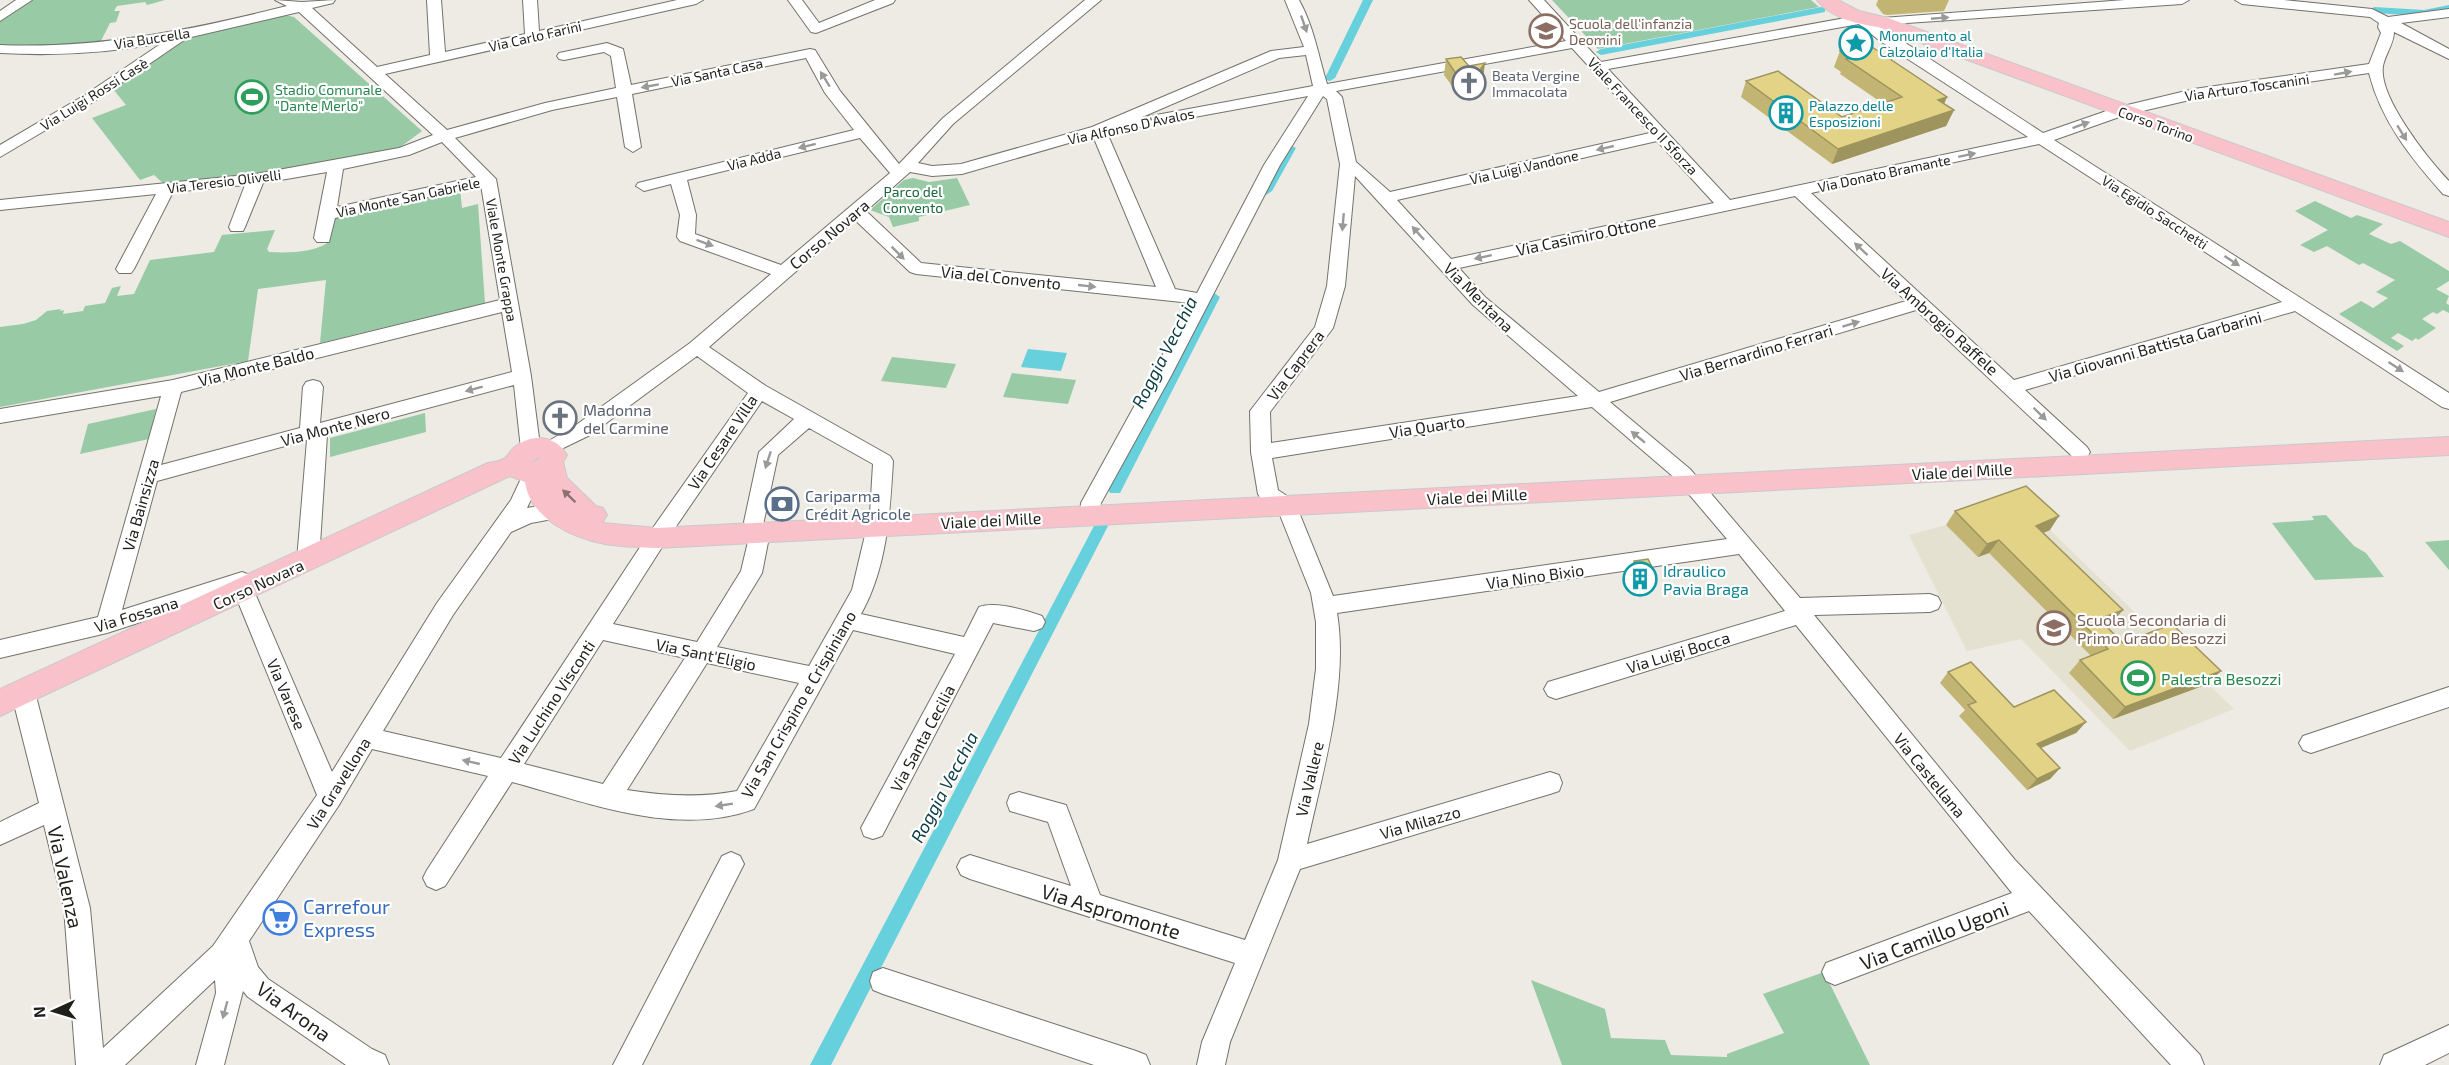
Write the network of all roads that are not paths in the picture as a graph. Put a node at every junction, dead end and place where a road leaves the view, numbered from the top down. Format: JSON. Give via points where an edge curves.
{"nodes":[{"id":1,"x":25,"y":0,"type":"edge"},
{"id":2,"x":282,"y":0,"type":"edge"},
{"id":3,"x":328,"y":0,"type":"edge"},
{"id":4,"x":434,"y":0,"type":"edge"},
{"id":5,"x":530,"y":0,"type":"edge"},
{"id":6,"x":696,"y":0,"type":"edge"},
{"id":7,"x":795,"y":0,"type":"edge"},
{"id":8,"x":888,"y":0,"type":"edge"},
{"id":9,"x":1094,"y":0,"type":"edge"},
{"id":10,"x":1292,"y":0,"type":"edge"},
{"id":11,"x":1536,"y":0,"type":"edge"},
{"id":12,"x":1826,"y":0,"type":"edge"},
{"id":13,"x":1847,"y":0,"type":"edge"},
{"id":14,"x":2182,"y":0,"type":"edge"},
{"id":15,"x":2242,"y":0,"type":"edge"},
{"id":16,"x":2346,"y":0,"type":"edge"},
{"id":17,"x":301,"y":3,"type":"edge"},
{"id":18,"x":2372,"y":13,"type":"junction"},
{"id":19,"x":2449,"y":13,"type":"edge"},
{"id":20,"x":0,"y":17,"type":"edge"},
{"id":21,"x":1872,"y":21,"type":"junction"},
{"id":22,"x":2387,"y":21,"type":"junction"},
{"id":23,"x":816,"y":29,"type":"junction"},
{"id":24,"x":187,"y":34,"type":"junction"},
{"id":25,"x":532,"y":36,"type":"junction"},
{"id":26,"x":1577,"y":44,"type":"junction"},
{"id":27,"x":0,"y":49,"type":"edge"},
{"id":28,"x":1312,"y":50,"type":"junction"},
{"id":29,"x":810,"y":53,"type":"junction"},
{"id":30,"x":2449,"y":55,"type":"edge"},
{"id":31,"x":564,"y":56,"type":"dead end"},
{"id":32,"x":438,"y":58,"type":"junction"},
{"id":33,"x":1597,"y":67,"type":"junction"},
{"id":34,"x":2375,"y":68,"type":"junction"},
{"id":35,"x":374,"y":72,"type":"junction"},
{"id":36,"x":1322,"y":88,"type":"junction"},
{"id":37,"x":624,"y":90,"type":"junction"},
{"id":38,"x":2120,"y":111,"type":"junction"},
{"id":39,"x":1098,"y":130,"type":"junction"},
{"id":40,"x":864,"y":132,"type":"junction"},
{"id":41,"x":1662,"y":135,"type":"junction"},
{"id":42,"x":444,"y":136,"type":"junction"},
{"id":43,"x":2042,"y":139,"type":"junction"},
{"id":44,"x":633,"y":147,"type":"dead end"},
{"id":45,"x":0,"y":152,"type":"edge"},
{"id":46,"x":1348,"y":164,"type":"junction"},
{"id":47,"x":336,"y":166,"type":"junction"},
{"id":48,"x":904,"y":169,"type":"junction"},
{"id":49,"x":678,"y":178,"type":"junction"},
{"id":50,"x":256,"y":179,"type":"junction"},
{"id":51,"x":488,"y":179,"type":"junction"},
{"id":52,"x":644,"y":186,"type":"dead end"},
{"id":53,"x":167,"y":188,"type":"junction"},
{"id":54,"x":1799,"y":191,"type":"junction"},
{"id":55,"x":2449,"y":191,"type":"edge"},
{"id":56,"x":1386,"y":198,"type":"junction"},
{"id":57,"x":0,"y":205,"type":"edge"},
{"id":58,"x":1725,"y":205,"type":"junction"},
{"id":59,"x":857,"y":212,"type":"junction"},
{"id":60,"x":328,"y":214,"type":"junction"},
{"id":61,"x":237,"y":227,"type":"dead end"},
{"id":62,"x":2449,"y":231,"type":"edge"},
{"id":63,"x":323,"y":238,"type":"dead end"},
{"id":64,"x":1447,"y":265,"type":"junction"},
{"id":65,"x":125,"y":269,"type":"dead end"},
{"id":66,"x":783,"y":272,"type":"junction"},
{"id":67,"x":1168,"y":294,"type":"junction"},
{"id":68,"x":1201,"y":299,"type":"junction"},
{"id":69,"x":1919,"y":303,"type":"junction"},
{"id":70,"x":509,"y":304,"type":"junction"},
{"id":71,"x":2297,"y":304,"type":"junction"},
{"id":72,"x":696,"y":347,"type":"junction"},
{"id":73,"x":522,"y":376,"type":"junction"},
{"id":74,"x":173,"y":387,"type":"junction"},
{"id":75,"x":313,"y":387,"type":"dead end"},
{"id":76,"x":2012,"y":387,"type":"junction"},
{"id":77,"x":759,"y":391,"type":"junction"},
{"id":78,"x":1594,"y":400,"type":"junction"},
{"id":79,"x":2449,"y":402,"type":"edge"},
{"id":80,"x":0,"y":416,"type":"edge"},
{"id":81,"x":807,"y":419,"type":"junction"},
{"id":82,"x":314,"y":431,"type":"junction"},
{"id":83,"x":2449,"y":436,"type":"edge"},
{"id":84,"x":2449,"y":446,"type":"edge"},
{"id":85,"x":1261,"y":452,"type":"junction"},
{"id":86,"x":2080,"y":452,"type":"junction"},
{"id":87,"x":536,"y":462,"type":"junction"},
{"id":88,"x":148,"y":476,"type":"junction"},
{"id":89,"x":1688,"y":479,"type":"junction"},
{"id":90,"x":1277,"y":500,"type":"junction"},
{"id":91,"x":1101,"y":509,"type":"junction"},
{"id":92,"x":556,"y":511,"type":"junction"},
{"id":93,"x":878,"y":520,"type":"junction"},
{"id":94,"x":503,"y":526,"type":"junction"},
{"id":95,"x":757,"y":527,"type":"junction"},
{"id":96,"x":662,"y":532,"type":"junction"},
{"id":97,"x":1744,"y":545,"type":"junction"},
{"id":98,"x":308,"y":560,"type":"junction"},
{"id":99,"x":271,"y":578,"type":"junction"},
{"id":100,"x":244,"y":590,"type":"junction"},
{"id":101,"x":1930,"y":603,"type":"dead end"},
{"id":102,"x":1325,"y":606,"type":"junction"},
{"id":103,"x":1798,"y":611,"type":"junction"},
{"id":104,"x":848,"y":620,"type":"junction"},
{"id":105,"x":1034,"y":622,"type":"dead end"},
{"id":106,"x":107,"y":624,"type":"junction"},
{"id":107,"x":598,"y":630,"type":"junction"},
{"id":108,"x":970,"y":648,"type":"junction"},
{"id":109,"x":0,"y":649,"type":"edge"},
{"id":110,"x":704,"y":649,"type":"junction"},
{"id":111,"x":815,"y":677,"type":"junction"},
{"id":112,"x":1556,"y":689,"type":"dead end"},
{"id":113,"x":2449,"y":697,"type":"edge"},
{"id":114,"x":11,"y":698,"type":"edge"},
{"id":115,"x":367,"y":738,"type":"junction"},
{"id":116,"x":2311,"y":743,"type":"dead end"},
{"id":117,"x":506,"y":770,"type":"junction"},
{"id":118,"x":1550,"y":783,"type":"dead end"},
{"id":119,"x":330,"y":796,"type":"junction"},
{"id":120,"x":609,"y":797,"type":"junction"},
{"id":121,"x":1019,"y":802,"type":"dead end"},
{"id":122,"x":52,"y":809,"type":"junction"},
{"id":123,"x":873,"y":828,"type":"dead end"},
{"id":124,"x":0,"y":834,"type":"edge"},
{"id":125,"x":1291,"y":860,"type":"junction"},
{"id":126,"x":731,"y":864,"type":"dead end"},
{"id":127,"x":970,"y":867,"type":"dead end"},
{"id":128,"x":436,"y":878,"type":"dead end"},
{"id":129,"x":2033,"y":897,"type":"junction"},
{"id":130,"x":1090,"y":904,"type":"junction"},
{"id":131,"x":228,"y":947,"type":"junction"},
{"id":132,"x":1252,"y":955,"type":"junction"},
{"id":133,"x":1835,"y":972,"type":"dead end"},
{"id":134,"x":883,"y":981,"type":"dead end"},
{"id":135,"x":2449,"y":1039,"type":"edge"},
{"id":136,"x":90,"y":1065,"type":"edge"},
{"id":137,"x":105,"y":1065,"type":"edge"},
{"id":138,"x":210,"y":1065,"type":"edge"},
{"id":139,"x":375,"y":1065,"type":"edge"},
{"id":140,"x":627,"y":1065,"type":"edge"},
{"id":141,"x":1136,"y":1065,"type":"edge"},
{"id":142,"x":1211,"y":1065,"type":"edge"},
{"id":143,"x":2190,"y":1065,"type":"edge"},
{"id":144,"x":2394,"y":1065,"type":"edge"}],
"edges":[{"from":1,"to":20,"type":"street"},
{"from":2,"to":17,"type":"street","name":"Viale Monte Grappa"},
{"from":3,"to":17,"type":"street","name":"Via Buccella"},
{"from":4,"to":32,"type":"street"},
{"from":5,"to":25,"type":"street"},
{"from":6,"to":25,"type":"street","name":"Via Carlo Farini"},
{"from":7,"to":23,"type":"street"},
{"from":8,"to":23,"type":"street"},
{"from":9,"to":48,"type":"street","name":"Corso Novara","via":[[948,121]]},
{"from":10,"to":28,"type":"street","one_way":true},
{"from":11,"to":26,"type":"street","name":"Viale Francesco II Sforza"},
{"from":12,"to":21,"type":"main road","name":"Corso Torino","via":[[1840,11]]},
{"from":13,"to":21,"type":"main road"},
{"from":21,"to":14,"type":"street","one_way":true},
{"from":15,"to":18,"type":"street"},
{"from":16,"to":18,"type":"street"},
{"from":17,"to":24,"type":"street","name":"Via Buccella"},
{"from":17,"to":35,"type":"street","name":"Viale Monte Grappa"},
{"from":18,"to":22,"type":"street"},
{"from":19,"to":22,"type":"street"},
{"from":21,"to":33,"type":"street"},
{"from":21,"to":38,"type":"main road","name":"Corso Torino"},
{"from":21,"to":43,"type":"street","name":"Via Egidio Sacchetti","via":[[1885,38]]},
{"from":22,"to":30,"type":"street"},
{"from":22,"to":34,"type":"street","via":[[2388,33]]},
{"from":23,"to":29,"type":"street","via":[[817,45]]},
{"from":24,"to":27,"type":"street","name":"Via Buccella","via":[[57,50]]},
{"from":24,"to":45,"type":"street","name":"Via Luigi Rossi Casè"},
{"from":25,"to":32,"type":"street","name":"Via Carlo Farini"},
{"from":26,"to":33,"type":"street","name":"Viale Francesco II Sforza"},
{"from":26,"to":36,"type":"street","name":"Via Alfonso D'Avalos"},
{"from":28,"to":36,"type":"street","via":[[1315,74]]},
{"from":28,"to":39,"type":"street","via":[[1276,54]]},
{"from":29,"to":37,"type":"street","name":"Via Santa Casa","one_way":true},
{"from":40,"to":29,"type":"street","one_way":true,"via":[[833,93]]},
{"from":31,"to":37,"type":"street","via":[[607,47],[618,52]]},
{"from":32,"to":35,"type":"street","name":"Via Carlo Farini"},
{"from":33,"to":41,"type":"street","name":"Viale Francesco II Sforza"},
{"from":38,"to":34,"type":"street","name":"Via Arturo Toscanini","one_way":true,"via":[[2194,94]]},
{"from":34,"to":55,"type":"street","one_way":true,"via":[[2382,95],[2398,126],[2418,157]]},
{"from":35,"to":42,"type":"street","name":"Viale Monte Grappa"},
{"from":36,"to":39,"type":"street","name":"Via Alfonso D'Avalos"},
{"from":36,"to":46,"type":"street","via":[[1334,97]]},
{"from":36,"to":68,"type":"street","via":[[1272,165]]},
{"from":37,"to":42,"type":"street","name":"Via Santa Casa"},
{"from":37,"to":44,"type":"street"},
{"from":43,"to":38,"type":"street","name":"Via Arturo Toscanini","one_way":true},
{"from":38,"to":62,"type":"main road","name":"Corso Torino"},
{"from":39,"to":48,"type":"street","name":"Via Alfonso D'Avalos","via":[[962,169]]},
{"from":39,"to":67,"type":"street"},
{"from":40,"to":48,"type":"street","via":[[892,167]]},
{"from":40,"to":49,"type":"street","name":"Via Adda","one_way":true},
{"from":41,"to":56,"type":"street","name":"Via Luigi Vandone","one_way":true},
{"from":41,"to":58,"type":"street","name":"Viale Francesco II Sforza"},
{"from":42,"to":47,"type":"street","name":"Via Teresio Olivelli","via":[[404,152]]},
{"from":42,"to":51,"type":"street","name":"Viale Monte Grappa"},
{"from":54,"to":43,"type":"street","name":"Via Donato Bramante","one_way":true},
{"from":43,"to":71,"type":"street","name":"Via Egidio Sacchetti","one_way":true},
{"from":46,"to":56,"type":"street","name":"Via Mentana"},
{"from":46,"to":85,"type":"street","name":"Via Caprera","one_way":true,"via":[[1336,286],[1324,328],[1260,411]]},
{"from":47,"to":50,"type":"street","name":"Via Teresio Olivelli"},
{"from":47,"to":60,"type":"street"},
{"from":48,"to":59,"type":"street","name":"Corso Novara"},
{"from":49,"to":52,"type":"street","name":"Via Adda"},
{"from":49,"to":66,"type":"street","one_way":true,"via":[[688,215],[686,237]]},
{"from":50,"to":53,"type":"street","name":"Via Teresio Olivelli"},
{"from":50,"to":61,"type":"street"},
{"from":51,"to":60,"type":"street","name":"Via Monte San Gabriele"},
{"from":51,"to":70,"type":"street","name":"Viale Monte Grappa"},
{"from":53,"to":57,"type":"street","name":"Via Teresio Olivelli"},
{"from":53,"to":65,"type":"street"},
{"from":54,"to":58,"type":"street","name":"Via Donato Bramante"},
{"from":69,"to":54,"type":"street","name":"Via Ambrogio Raffele","one_way":true},
{"from":64,"to":56,"type":"street","name":"Via Mentana","one_way":true},
{"from":58,"to":64,"type":"street","name":"Via Casimiro Ottone","one_way":true},
{"from":59,"to":66,"type":"street","name":"Corso Novara"},
{"from":59,"to":67,"type":"street","name":"Via del Convento","one_way":true,"via":[[916,268]]},
{"from":60,"to":63,"type":"street"},
{"from":64,"to":78,"type":"street","name":"Via Mentana","via":[[1479,302]]},
{"from":66,"to":72,"type":"street","name":"Corso Novara"},
{"from":67,"to":68,"type":"street","name":"Via del Convento"},
{"from":68,"to":91,"type":"street"},
{"from":69,"to":76,"type":"street","name":"Via Ambrogio Raffele"},
{"from":78,"to":69,"type":"street","name":"Via Bernardino Ferrari","one_way":true},
{"from":70,"to":73,"type":"street","name":"Viale Monte Grappa"},
{"from":70,"to":74,"type":"street","name":"Via Monte Baldo"},
{"from":71,"to":76,"type":"street","name":"Via Giovanni Battista Garbarini"},
{"from":71,"to":79,"type":"street","name":"Via Egidio Sacchetti","one_way":true},
{"from":72,"to":77,"type":"street","name":"Via Cesare Villa"},
{"from":72,"to":87,"type":"street","name":"Corso Novara"},
{"from":73,"to":82,"type":"street","name":"Via Monte Nero","one_way":true},
{"from":73,"to":87,"type":"street","name":"Viale Monte Grappa"},
{"from":74,"to":80,"type":"street","name":"Via Monte Baldo"},
{"from":74,"to":88,"type":"street","name":"Via Bainsizza"},
{"from":75,"to":82,"type":"street"},
{"from":76,"to":86,"type":"street","name":"Via Ambrogio Raffele","one_way":true},
{"from":77,"to":81,"type":"street"},
{"from":77,"to":96,"type":"street","name":"Via Cesare Villa"},
{"from":78,"to":85,"type":"street","name":"Via Quarto"},
{"from":89,"to":78,"type":"street","name":"Via Mentana","one_way":true},
{"from":81,"to":93,"type":"street","name":"Via San Crispino e Crispiniano","via":[[883,462]]},
{"from":81,"to":95,"type":"street","one_way":true,"via":[[768,453]]},
{"from":82,"to":88,"type":"street","name":"Via Monte Nero"},
{"from":82,"to":98,"type":"street"},
{"from":83,"to":86,"type":"main road","name":"Viale dei Mille"},
{"from":84,"to":89,"type":"main road","name":"Viale dei Mille"},
{"from":85,"to":90,"type":"street","name":"Via Caprera"},
{"from":86,"to":89,"type":"main road","name":"Viale dei Mille"},
{"from":87,"to":92,"type":"main road","name":"Viale dei Mille","via":[[540,495]]},
{"from":87,"to":94,"type":"street","name":"Via Gravellona","via":[[526,492]]},
{"from":96,"to":87,"type":"main road","name":"Viale dei Mille","one_way":true,"via":[[587,513]]},
{"from":87,"to":98,"type":"main road","name":"Corso Novara","via":[[497,470]]},
{"from":88,"to":106,"type":"street","name":"Via Bainsizza"},
{"from":89,"to":90,"type":"main road","name":"Viale dei Mille"},
{"from":89,"to":97,"type":"street","name":"Via Castellana"},
{"from":90,"to":91,"type":"main road","name":"Viale dei Mille"},
{"from":90,"to":102,"type":"street","name":"Via Vallere"},
{"from":91,"to":93,"type":"main road","name":"Viale dei Mille"},
{"from":92,"to":94,"type":"street"},
{"from":92,"to":96,"type":"main road","name":"Viale dei Mille","via":[[585,528],[605,534]]},
{"from":93,"to":95,"type":"main road","name":"Viale dei Mille"},
{"from":93,"to":104,"type":"street","name":"Via San Crispino e Crispiniano","via":[[863,591]]},
{"from":94,"to":115,"type":"street","name":"Via Gravellona","via":[[445,609]]},
{"from":95,"to":96,"type":"main road","name":"Viale dei Mille"},
{"from":95,"to":110,"type":"street","via":[[751,573]]},
{"from":96,"to":107,"type":"street","name":"Via Luchino Visconti"},
{"from":97,"to":102,"type":"street","name":"Via Nino Bixio"},
{"from":97,"to":103,"type":"street","name":"Via Castellana"},
{"from":98,"to":99,"type":"main road","name":"Corso Novara"},
{"from":99,"to":100,"type":"main road","name":"Corso Novara"},
{"from":99,"to":106,"type":"street","name":"Via Fossana","via":[[243,580]]},
{"from":100,"to":114,"type":"main road","name":"Corso Novara"},
{"from":100,"to":119,"type":"street","name":"Via Varese"},
{"from":101,"to":103,"type":"street","name":"Via Luigi Bocca"},
{"from":102,"to":125,"type":"street","name":"Via Vallere","via":[[1327,669],[1321,724]]},
{"from":103,"to":112,"type":"street","name":"Via Luigi Bocca"},
{"from":103,"to":129,"type":"street","name":"Via Castellana"},
{"from":104,"to":108,"type":"street"},
{"from":104,"to":111,"type":"street","name":"Via San Crispino e Crispiniano"},
{"from":105,"to":108,"type":"street","name":"Via Santa Cecilia","via":[[987,613]]},
{"from":106,"to":109,"type":"street","name":"Via Fossana"},
{"from":107,"to":110,"type":"street","name":"Via Sant'Eligio"},
{"from":107,"to":117,"type":"street","name":"Via Luchino Visconti"},
{"from":108,"to":123,"type":"street","name":"Via Santa Cecilia"},
{"from":110,"to":111,"type":"street","name":"Via Sant'Eligio"},
{"from":110,"to":120,"type":"street"},
{"from":111,"to":120,"type":"street","name":"Via San Crispino e Crispiniano","one_way":true,"via":[[745,801],[721,807],[660,805]]},
{"from":113,"to":116,"type":"street"},
{"from":114,"to":122,"type":"street","name":"Via Valenza"},
{"from":117,"to":115,"type":"street","name":"Via San Crispino e Crispiniano","one_way":true},
{"from":115,"to":119,"type":"street","name":"Via Gravellona"},
{"from":117,"to":120,"type":"street","name":"Via San Crispino e Crispiniano"},
{"from":117,"to":128,"type":"street","name":"Via Luchino Visconti"},
{"from":118,"to":125,"type":"street","name":"Via Milazzo"},
{"from":119,"to":131,"type":"street","name":"Via Gravellona"},
{"from":121,"to":130,"type":"street","via":[[1057,813]]},
{"from":122,"to":124,"type":"street"},
{"from":122,"to":136,"type":"street","name":"Via Valenza","via":[[77,908]]},
{"from":125,"to":132,"type":"street","name":"Via Vallere"},
{"from":126,"to":140,"type":"street"},
{"from":127,"to":130,"type":"street","name":"Via Aspromonte"},
{"from":129,"to":133,"type":"street","name":"Via Camillo Ugoni"},
{"from":129,"to":143,"type":"street","name":"Via Castellana"},
{"from":130,"to":132,"type":"street","name":"Via Aspromonte"},
{"from":131,"to":137,"type":"street","name":"Via Gravellona"},
{"from":131,"to":138,"type":"street","one_way":true,"via":[[230,993]]},
{"from":131,"to":139,"type":"street","name":"Via Arona","via":[[258,988]]},
{"from":132,"to":142,"type":"street","name":"Via Vallere","via":[[1216,1042]]},
{"from":134,"to":141,"type":"street"},
{"from":135,"to":144,"type":"street"}]}
